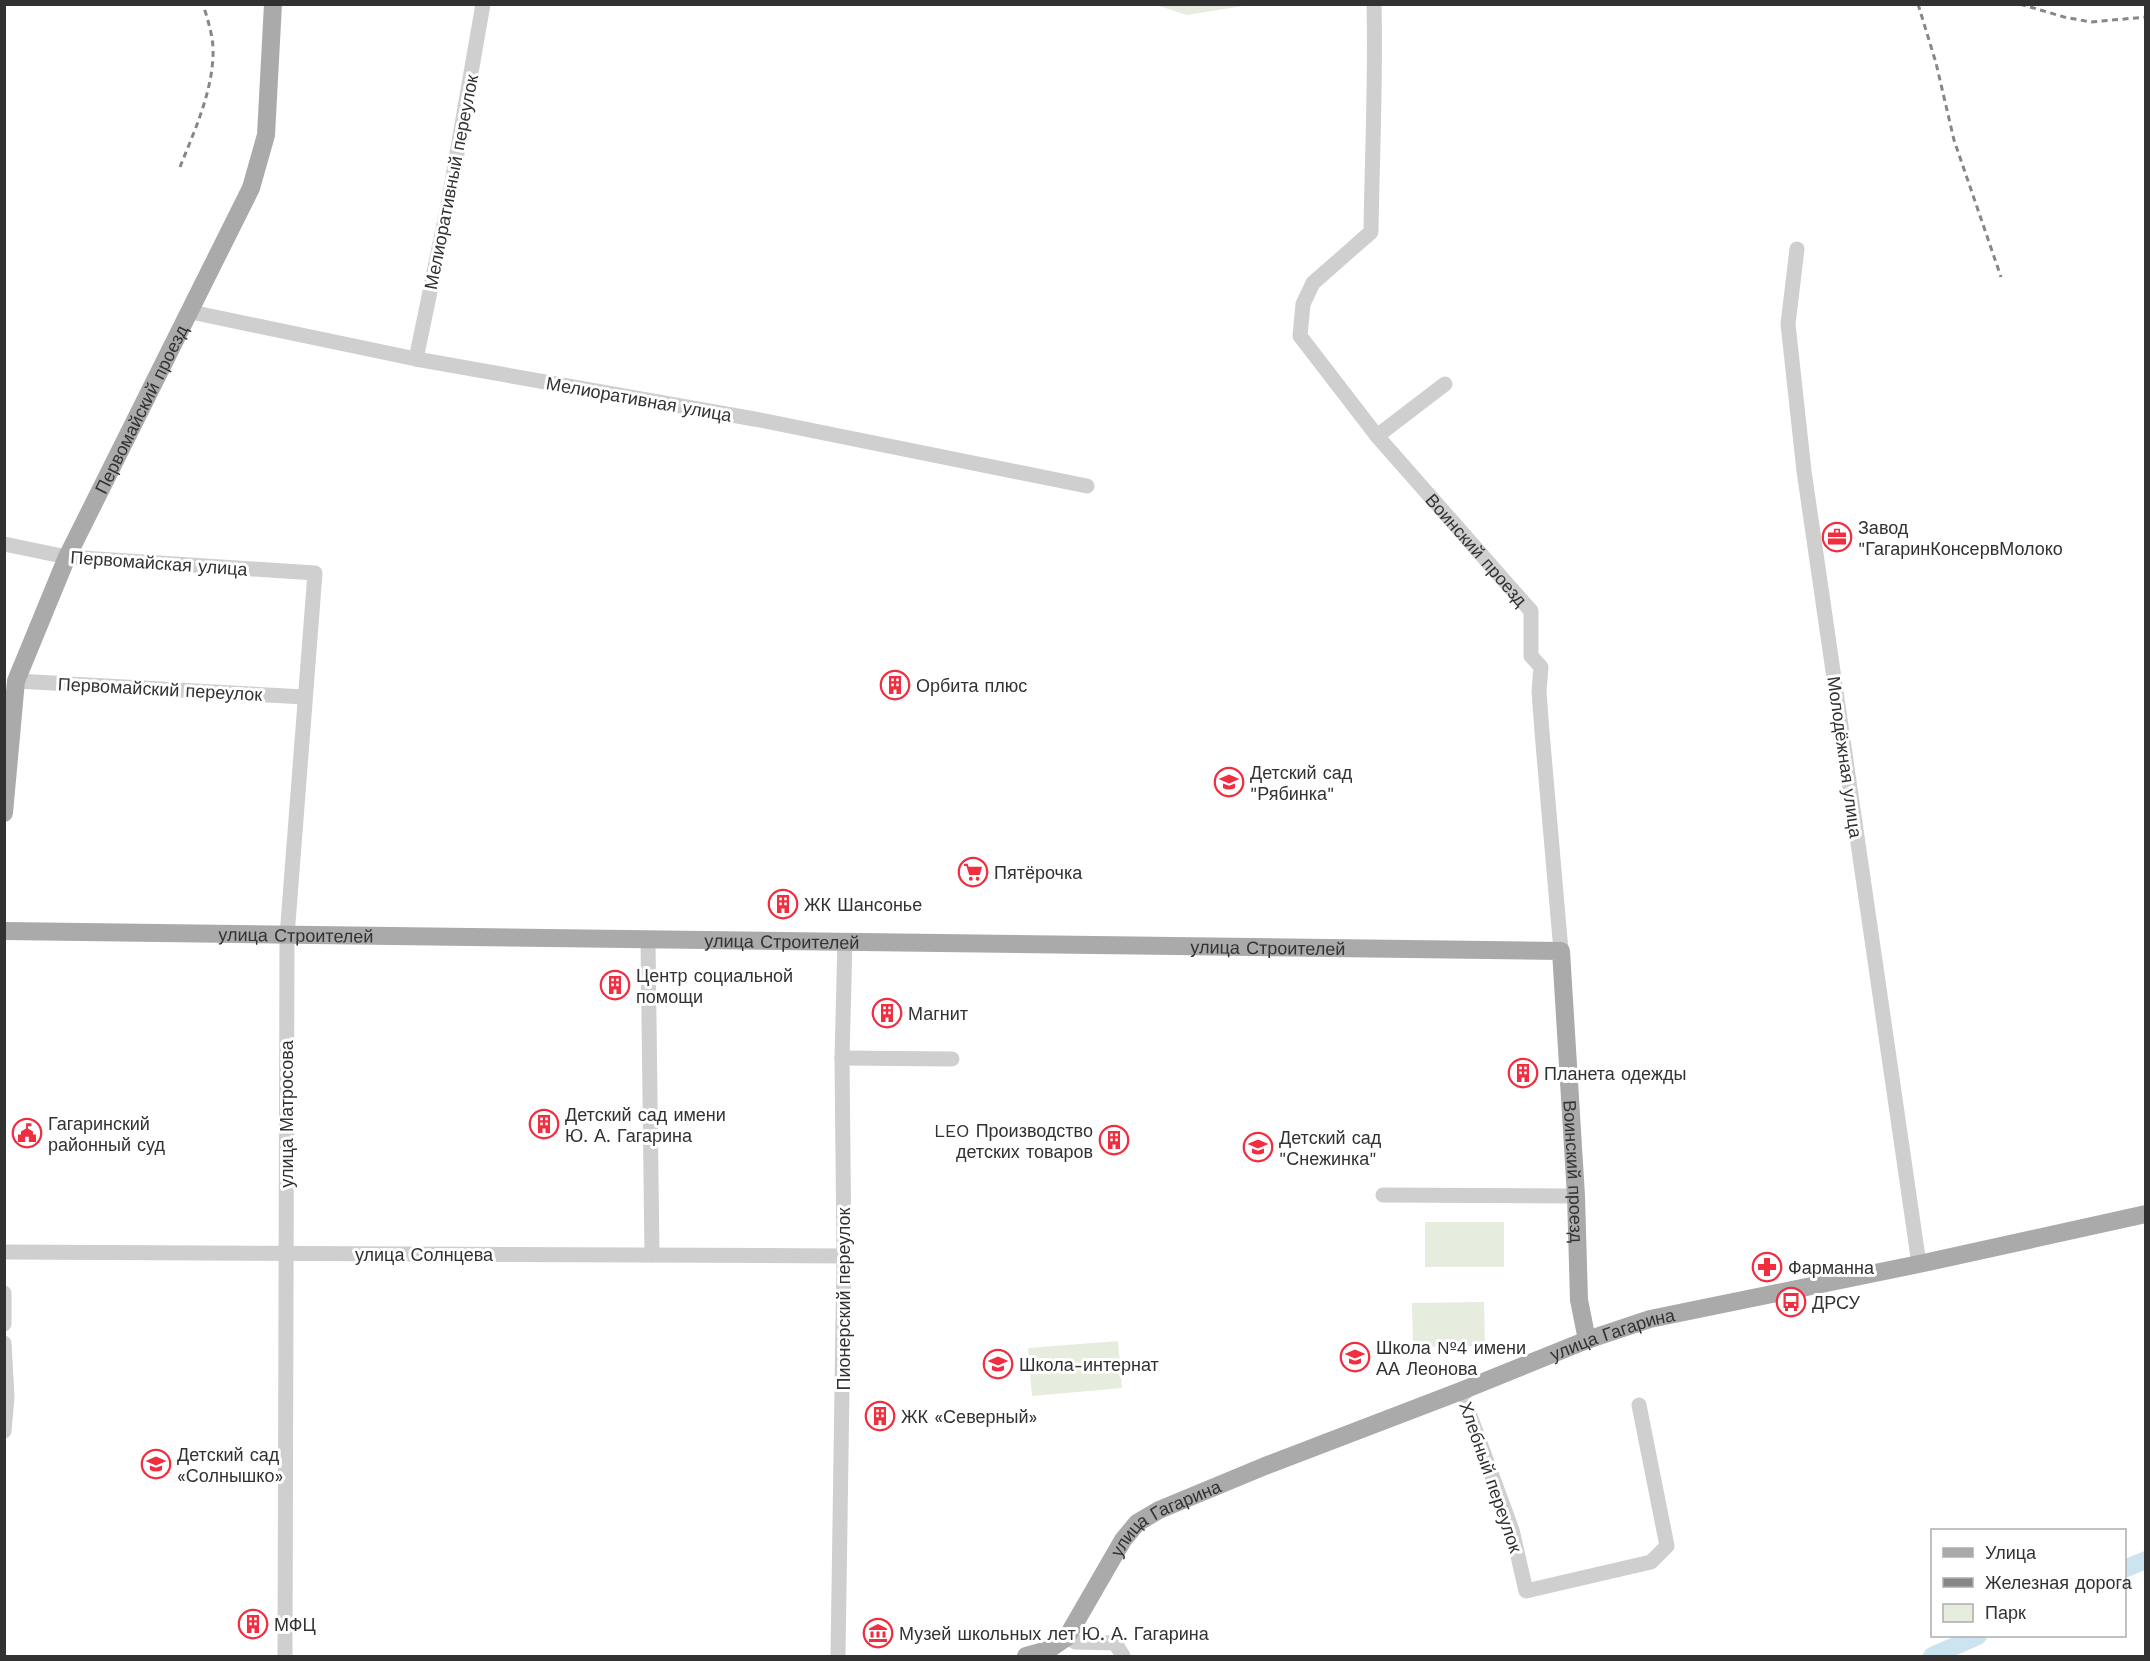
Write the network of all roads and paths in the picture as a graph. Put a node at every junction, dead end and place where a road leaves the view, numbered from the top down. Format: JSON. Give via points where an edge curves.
{"nodes":[{"id":1,"x":273,"y":4,"type":"edge"},
{"id":2,"x":483,"y":4,"type":"edge"},
{"id":3,"x":1374,"y":4,"type":"edge"},
{"id":4,"x":1797,"y":249,"type":"dead end"},
{"id":5,"x":190,"y":312,"type":"junction"},
{"id":6,"x":416,"y":359,"type":"junction"},
{"id":7,"x":1445,"y":384,"type":"dead end"},
{"id":8,"x":1377,"y":436,"type":"junction"},
{"id":9,"x":1087,"y":486,"type":"dead end"},
{"id":10,"x":4,"y":544,"type":"edge"},
{"id":11,"x":67,"y":557,"type":"junction"},
{"id":12,"x":315,"y":573,"type":"joint"},
{"id":13,"x":16,"y":681,"type":"junction"},
{"id":14,"x":304,"y":697,"type":"junction"},
{"id":15,"x":4,"y":813,"type":"edge"},
{"id":16,"x":4,"y":931,"type":"edge"},
{"id":17,"x":287,"y":936,"type":"junction"},
{"id":18,"x":648,"y":940,"type":"junction"},
{"id":19,"x":845,"y":941,"type":"junction"},
{"id":20,"x":1561,"y":951,"type":"junction"},
{"id":21,"x":842,"y":1058,"type":"junction"},
{"id":22,"x":952,"y":1059,"type":"dead end"},
{"id":23,"x":1383,"y":1195,"type":"dead end"},
{"id":24,"x":1576,"y":1196,"type":"junction"},
{"id":25,"x":2145,"y":1214,"type":"edge"},
{"id":26,"x":4,"y":1252,"type":"edge"},
{"id":27,"x":286,"y":1253,"type":"junction"},
{"id":28,"x":652,"y":1255,"type":"junction"},
{"id":29,"x":844,"y":1256,"type":"junction"},
{"id":30,"x":1919,"y":1264,"type":"junction"},
{"id":31,"x":4,"y":1293,"type":"edge"},
{"id":32,"x":4,"y":1324,"type":"edge"},
{"id":33,"x":1587,"y":1340,"type":"junction"},
{"id":34,"x":4,"y":1343,"type":"edge"},
{"id":35,"x":1461,"y":1391,"type":"junction"},
{"id":36,"x":1639,"y":1405,"type":"dead end"},
{"id":37,"x":4,"y":1431,"type":"edge"},
{"id":38,"x":1067,"y":1637,"type":"junction"},
{"id":39,"x":285,"y":1656,"type":"edge"},
{"id":40,"x":838,"y":1656,"type":"edge"},
{"id":41,"x":1026,"y":1656,"type":"edge"},
{"id":42,"x":1123,"y":1656,"type":"edge"}],
"edges":[{"from":1,"to":5,"type":"main road","name":"Первомайский проезд","via":[[266,135],[251,188]]},
{"from":2,"to":6,"type":"street","name":"Мелиоративный переулок","via":[[448,206]]},
{"from":3,"to":8,"type":"street","name":"Воинский проезд","via":[[1371,232],[1313,283],[1303,304],[1300,336]]},
{"from":4,"to":30,"type":"street","name":"Молодёжная улица","via":[[1788,324],[1804,471]]},
{"from":5,"to":6,"type":"street","name":"Мелиоративная улица"},
{"from":5,"to":11,"type":"main road","name":"Первомайский проезд"},
{"from":6,"to":9,"type":"street","name":"Мелиоративная улица","via":[[759,420]]},
{"from":7,"to":8,"type":"street"},
{"from":8,"to":20,"type":"street","name":"Воинский проезд","via":[[1531,611],[1531,656],[1541,667],[1539,691]]},
{"from":10,"to":11,"type":"street","name":"Первомайская улица"},
{"from":11,"to":12,"type":"street","name":"Первомайская улица"},
{"from":11,"to":13,"type":"main road","name":"Первомайский проезд"},
{"from":12,"to":14,"type":"street","name":"улица Матросова"},
{"from":13,"to":14,"type":"street","name":"Первомайский переулок"},
{"from":13,"to":15,"type":"main road","name":"Первомайский проезд"},
{"from":14,"to":17,"type":"street","name":"улица Матросова"},
{"from":16,"to":17,"type":"main road","name":"улица Строителей"},
{"from":17,"to":18,"type":"main road","name":"улица Строителей"},
{"from":17,"to":27,"type":"street","name":"улица Матросова"},
{"from":18,"to":19,"type":"main road","name":"улица Строителей"},
{"from":18,"to":28,"type":"street"},
{"from":19,"to":20,"type":"main road","name":"улица Строителей"},
{"from":19,"to":21,"type":"street","name":"Пионерский переулок"},
{"from":20,"to":24,"type":"main road","name":"Воинский проезд"},
{"from":21,"to":22,"type":"street"},
{"from":21,"to":29,"type":"street","name":"Пионерский переулок"},
{"from":23,"to":24,"type":"street"},
{"from":24,"to":33,"type":"main road","name":"Воинский проезд","via":[[1579,1300]]},
{"from":25,"to":30,"type":"main road","name":"улица Гагарина"},
{"from":26,"to":27,"type":"street","name":"улица Солнцева"},
{"from":27,"to":28,"type":"street","name":"улица Солнцева"},
{"from":27,"to":39,"type":"street","name":"улица Матросова"},
{"from":28,"to":29,"type":"street","name":"улица Солнцева"},
{"from":29,"to":40,"type":"street","name":"Пионерский переулок"},
{"from":30,"to":33,"type":"main road","name":"улица Гагарина","via":[[1650,1319]]},
{"from":31,"to":32,"type":"street"},
{"from":33,"to":35,"type":"main road","name":"улица Гагарина"},
{"from":34,"to":37,"type":"street"},
{"from":35,"to":36,"type":"street","name":"Хлебный переулок","via":[[1512,1530],[1526,1591],[1651,1562],[1667,1546]]},
{"from":35,"to":38,"type":"main road","name":"улица Гагарина","via":[[1265,1466],[1148,1516],[1122,1540]]},
{"from":38,"to":41,"type":"main road","via":[[1048,1650]]},
{"from":38,"to":42,"type":"street","via":[[1075,1642],[1115,1643]]}]}
